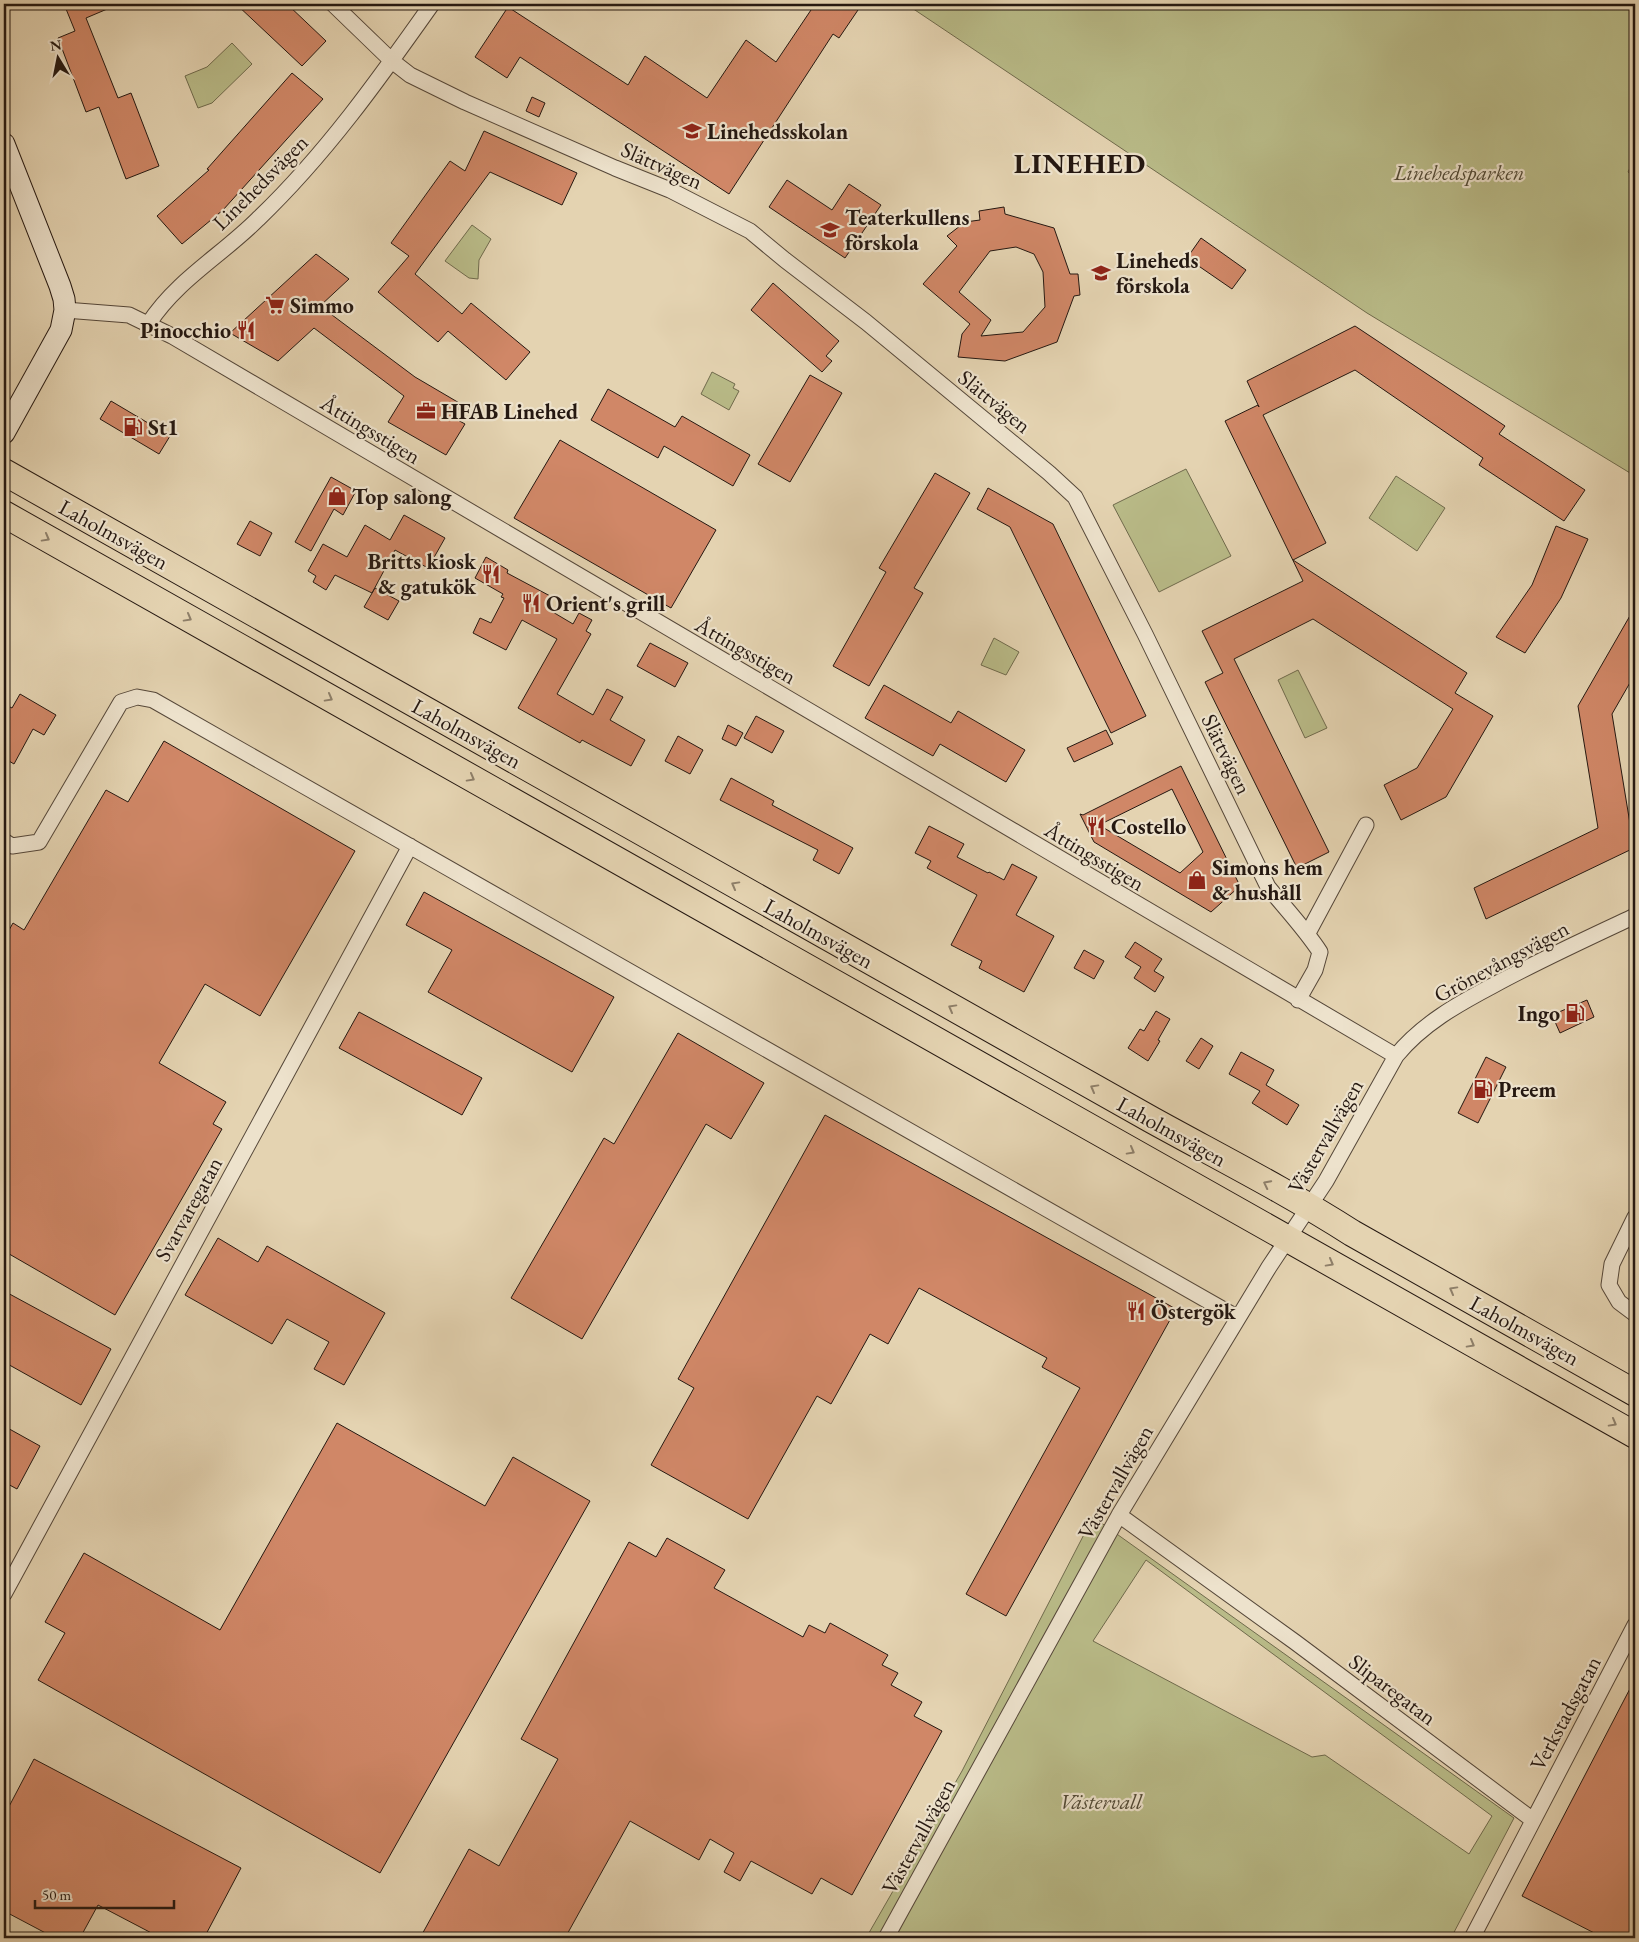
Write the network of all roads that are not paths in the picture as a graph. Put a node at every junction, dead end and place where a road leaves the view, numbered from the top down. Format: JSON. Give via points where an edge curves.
{"nodes":[{"id":1,"x":333,"y":4,"type":"edge"},
{"id":2,"x":432,"y":4,"type":"edge"},
{"id":3,"x":392,"y":61,"type":"junction"},
{"id":4,"x":4,"y":144,"type":"edge"},
{"id":5,"x":65,"y":310,"type":"junction"},
{"id":6,"x":149,"y":323,"type":"junction"},
{"id":7,"x":4,"y":433,"type":"edge"},
{"id":8,"x":4,"y":472,"type":"edge"},
{"id":9,"x":4,"y":514,"type":"edge"},
{"id":10,"x":1366,"y":825,"type":"dead end"},
{"id":11,"x":4,"y":841,"type":"edge"},
{"id":12,"x":410,"y":846,"type":"junction"},
{"id":13,"x":1635,"y":916,"type":"edge"},
{"id":14,"x":1308,"y":933,"type":"junction"},
{"id":15,"x":1298,"y":1000,"type":"junction"},
{"id":16,"x":1396,"y":1056,"type":"junction"},
{"id":17,"x":1310,"y":1206,"type":"junction"},
{"id":18,"x":1635,"y":1217,"type":"edge"},
{"id":19,"x":1288,"y":1239,"type":"junction"},
{"id":20,"x":1635,"y":1314,"type":"edge"},
{"id":21,"x":1238,"y":1318,"type":"junction"},
{"id":22,"x":1635,"y":1393,"type":"edge"},
{"id":23,"x":1635,"y":1435,"type":"edge"},
{"id":24,"x":1119,"y":1515,"type":"junction"},
{"id":25,"x":4,"y":1594,"type":"edge"},
{"id":26,"x":1635,"y":1625,"type":"edge"},
{"id":27,"x":1533,"y":1820,"type":"junction"},
{"id":28,"x":886,"y":1938,"type":"edge"},
{"id":29,"x":1472,"y":1938,"type":"edge"}],
"edges":[{"from":1,"to":3,"type":"street"},
{"from":2,"to":3,"type":"street","name":"Linehedsvägen"},
{"from":3,"to":6,"type":"street","name":"Linehedsvägen","via":[[308,168],[258,220],[174,291]]},
{"from":3,"to":14,"type":"street","name":"Slättvägen","via":[[442,92],[670,190],[750,231],[1075,497],[1268,887]]},
{"from":4,"to":5,"type":"main road","via":[[60,286]]},
{"from":5,"to":6,"type":"street","name":"Åttingsstigen","via":[[129,315]]},
{"from":5,"to":7,"type":"main road","via":[[61,330]]},
{"from":6,"to":15,"type":"street","name":"Åttingsstigen"},
{"from":17,"to":8,"type":"highway","name":"Laholmsvägen","one_way":true},
{"from":9,"to":19,"type":"highway","name":"Laholmsvägen","one_way":true},
{"from":10,"to":14,"type":"street"},
{"from":11,"to":12,"type":"street","via":[[12,846],[39,842],[121,702],[137,697],[153,700]]},
{"from":12,"to":21,"type":"street"},
{"from":12,"to":25,"type":"street","name":"Svarvaregatan"},
{"from":13,"to":16,"type":"street","name":"Grönevångsvägen","via":[[1461,1002],[1408,1041]]},
{"from":14,"to":15,"type":"street","name":"Slättvägen","via":[[1320,952]]},
{"from":15,"to":16,"type":"street","name":"Åttingsstigen"},
{"from":16,"to":17,"type":"street","name":"Västervallvägen"},
{"from":17,"to":19,"type":"street","name":"Västervallvägen"},
{"from":22,"to":17,"type":"highway","name":"Laholmsvägen","one_way":true},
{"from":18,"to":20,"type":"street","via":[[1612,1264],[1608,1285],[1619,1302]]},
{"from":19,"to":21,"type":"street","name":"Västervallvägen"},
{"from":19,"to":23,"type":"highway","name":"Laholmsvägen","one_way":true},
{"from":21,"to":24,"type":"street","name":"Västervallvägen"},
{"from":24,"to":27,"type":"street","name":"Sliparegatan"},
{"from":24,"to":28,"type":"street","name":"Västervallvägen"},
{"from":26,"to":27,"type":"street","name":"Verkstadsgatan"},
{"from":27,"to":29,"type":"street"}]}
